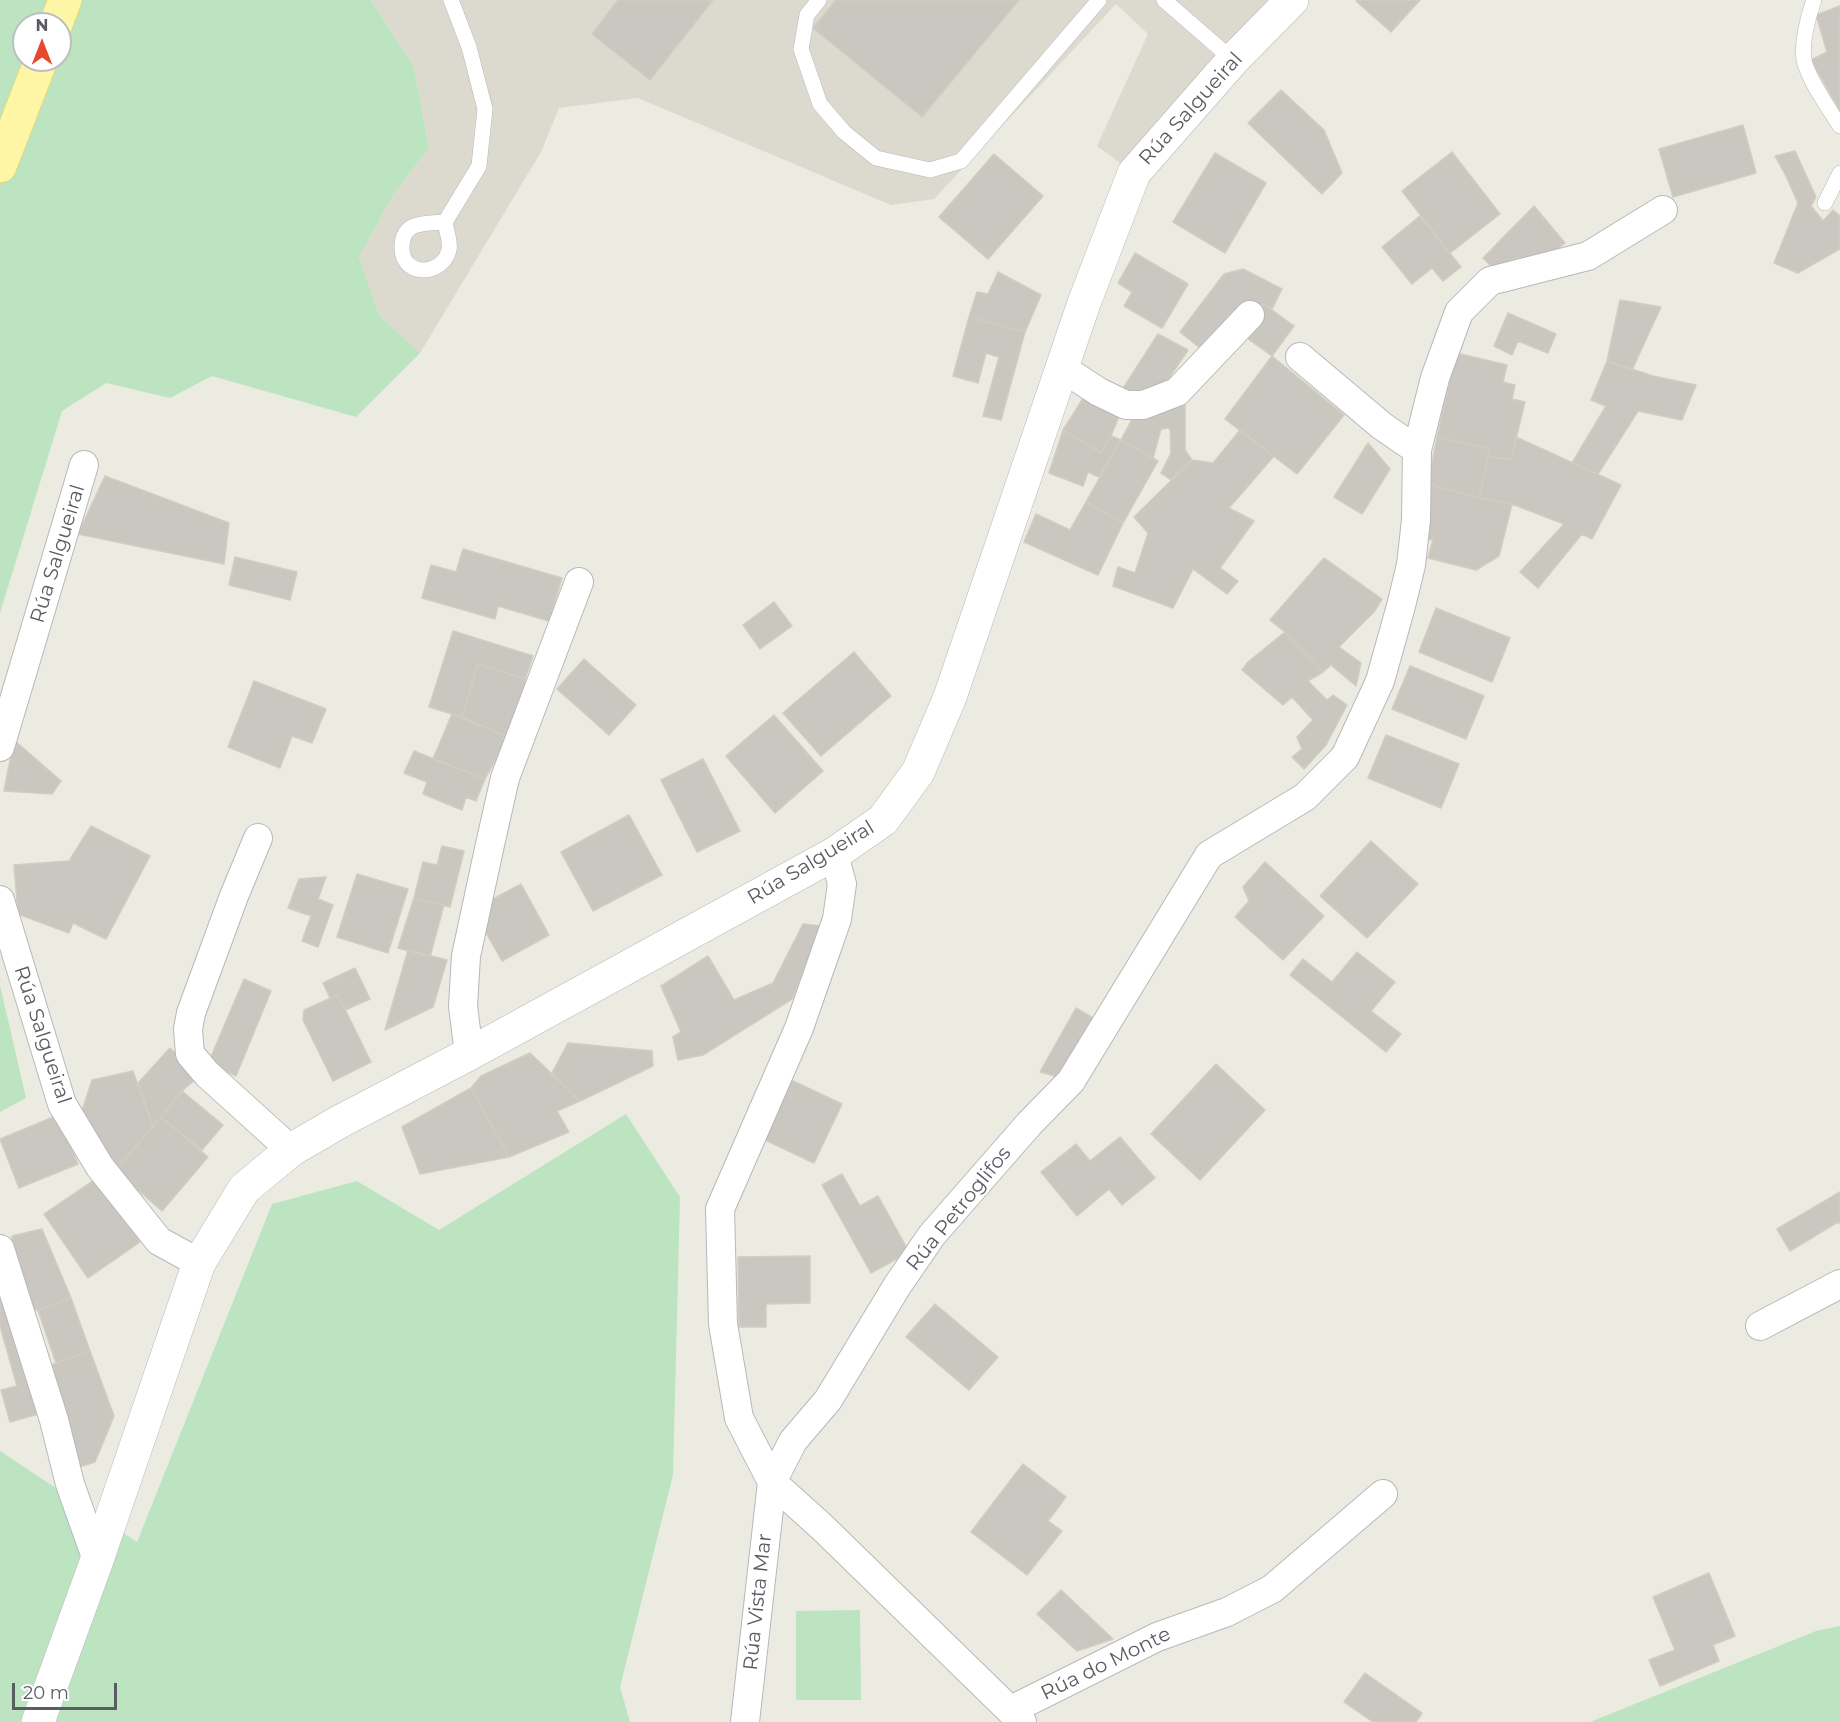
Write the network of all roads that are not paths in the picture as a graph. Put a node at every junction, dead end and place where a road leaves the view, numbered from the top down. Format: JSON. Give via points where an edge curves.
{"nodes":[{"id":1,"x":451,"y":0,"type":"edge"},
{"id":2,"x":819,"y":0,"type":"edge"},
{"id":3,"x":1100,"y":0,"type":"edge"},
{"id":4,"x":1164,"y":0,"type":"edge"},
{"id":5,"x":1292,"y":0,"type":"edge"},
{"id":6,"x":1814,"y":0,"type":"edge"},
{"id":7,"x":1233,"y":60,"type":"junction"},
{"id":8,"x":37,"y":72,"type":"edge"},
{"id":9,"x":1840,"y":126,"type":"edge"},
{"id":10,"x":0,"y":166,"type":"edge"},
{"id":11,"x":1840,"y":173,"type":"edge"},
{"id":12,"x":1825,"y":203,"type":"dead end"},
{"id":13,"x":1663,"y":210,"type":"dead end"},
{"id":14,"x":445,"y":222,"type":"dead end"},
{"id":15,"x":1250,"y":315,"type":"dead end"},
{"id":16,"x":1300,"y":357,"type":"dead end"},
{"id":17,"x":1062,"y":368,"type":"junction"},
{"id":18,"x":1417,"y":450,"type":"junction"},
{"id":19,"x":84,"y":465,"type":"dead end"},
{"id":20,"x":579,"y":582,"type":"dead end"},
{"id":21,"x":0,"y":747,"type":"edge"},
{"id":22,"x":258,"y":838,"type":"dead end"},
{"id":23,"x":834,"y":854,"type":"junction"},
{"id":24,"x":0,"y":900,"type":"edge"},
{"id":25,"x":469,"y":1054,"type":"junction"},
{"id":26,"x":291,"y":1149,"type":"junction"},
{"id":27,"x":0,"y":1249,"type":"edge"},
{"id":28,"x":199,"y":1263,"type":"junction"},
{"id":29,"x":1840,"y":1284,"type":"edge"},
{"id":30,"x":1760,"y":1326,"type":"dead end"},
{"id":31,"x":772,"y":1482,"type":"junction"},
{"id":32,"x":1383,"y":1494,"type":"dead end"},
{"id":33,"x":97,"y":1560,"type":"junction"},
{"id":34,"x":1017,"y":1716,"type":"edge"},
{"id":35,"x":38,"y":1722,"type":"edge"},
{"id":36,"x":744,"y":1722,"type":"edge"}],
"edges":[{"from":1,"to":14,"type":"lane","via":[[469,47],[485,109],[479,166]]},
{"from":2,"to":3,"type":"lane","via":[[807,15],[801,49],[820,104],[844,132],[876,158],[930,170],[961,161]]},
{"from":4,"to":7,"type":"lane"},
{"from":5,"to":7,"type":"street","name":"Rúa Salgueiral"},
{"from":6,"to":9,"type":"lane","via":[[1804,34],[1804,63]]},
{"from":7,"to":17,"type":"street","name":"Rúa Salgueiral","via":[[1134,173]]},
{"from":8,"to":10,"type":"main road"},
{"from":11,"to":12,"type":"lane"},
{"from":13,"to":18,"type":"street","name":"Rúa Petroglifos","via":[[1588,256],[1490,281],[1459,312],[1435,378]]},
{"from":15,"to":17,"type":"street","via":[[1178,392],[1143,405],[1126,405]]},
{"from":16,"to":18,"type":"street"},
{"from":17,"to":23,"type":"street","name":"Rúa Salgueiral","via":[[950,698],[918,772],[883,820]]},
{"from":18,"to":31,"type":"street","name":"Rúa Petroglifos","via":[[1411,565],[1380,681],[1345,757],[1305,797],[1209,855],[1071,1081],[932,1235],[828,1400],[793,1441]]},
{"from":19,"to":21,"type":"street","name":"Rúa Salgueiral"},
{"from":20,"to":25,"type":"street","via":[[505,778],[493,829],[466,956],[463,1006]]},
{"from":22,"to":26,"type":"street","via":[[191,1013],[190,1054]]},
{"from":23,"to":25,"type":"street","name":"Rúa Salgueiral"},
{"from":23,"to":31,"type":"street","via":[[842,884],[837,919],[799,1028],[720,1209],[723,1324],[739,1418]]},
{"from":24,"to":28,"type":"street","name":"Rúa Salgueiral","via":[[62,1104],[100,1167],[159,1240]]},
{"from":25,"to":26,"type":"street","name":"Rúa Salgueiral"},
{"from":26,"to":28,"type":"street","name":"Rúa Salgueiral","via":[[244,1189]]},
{"from":27,"to":33,"type":"street","via":[[70,1484]]},
{"from":28,"to":33,"type":"street","name":"Rúa Salgueiral"},
{"from":29,"to":30,"type":"street"},
{"from":31,"to":34,"type":"street","name":"Rúa do Monte"},
{"from":31,"to":36,"type":"street","name":"Rúa Vista Mar"},
{"from":32,"to":34,"type":"street","name":"Rúa do Monte","via":[[1272,1589],[1227,1612],[1157,1637]]},
{"from":33,"to":35,"type":"street","name":"Rúa Salgueiral"}]}
